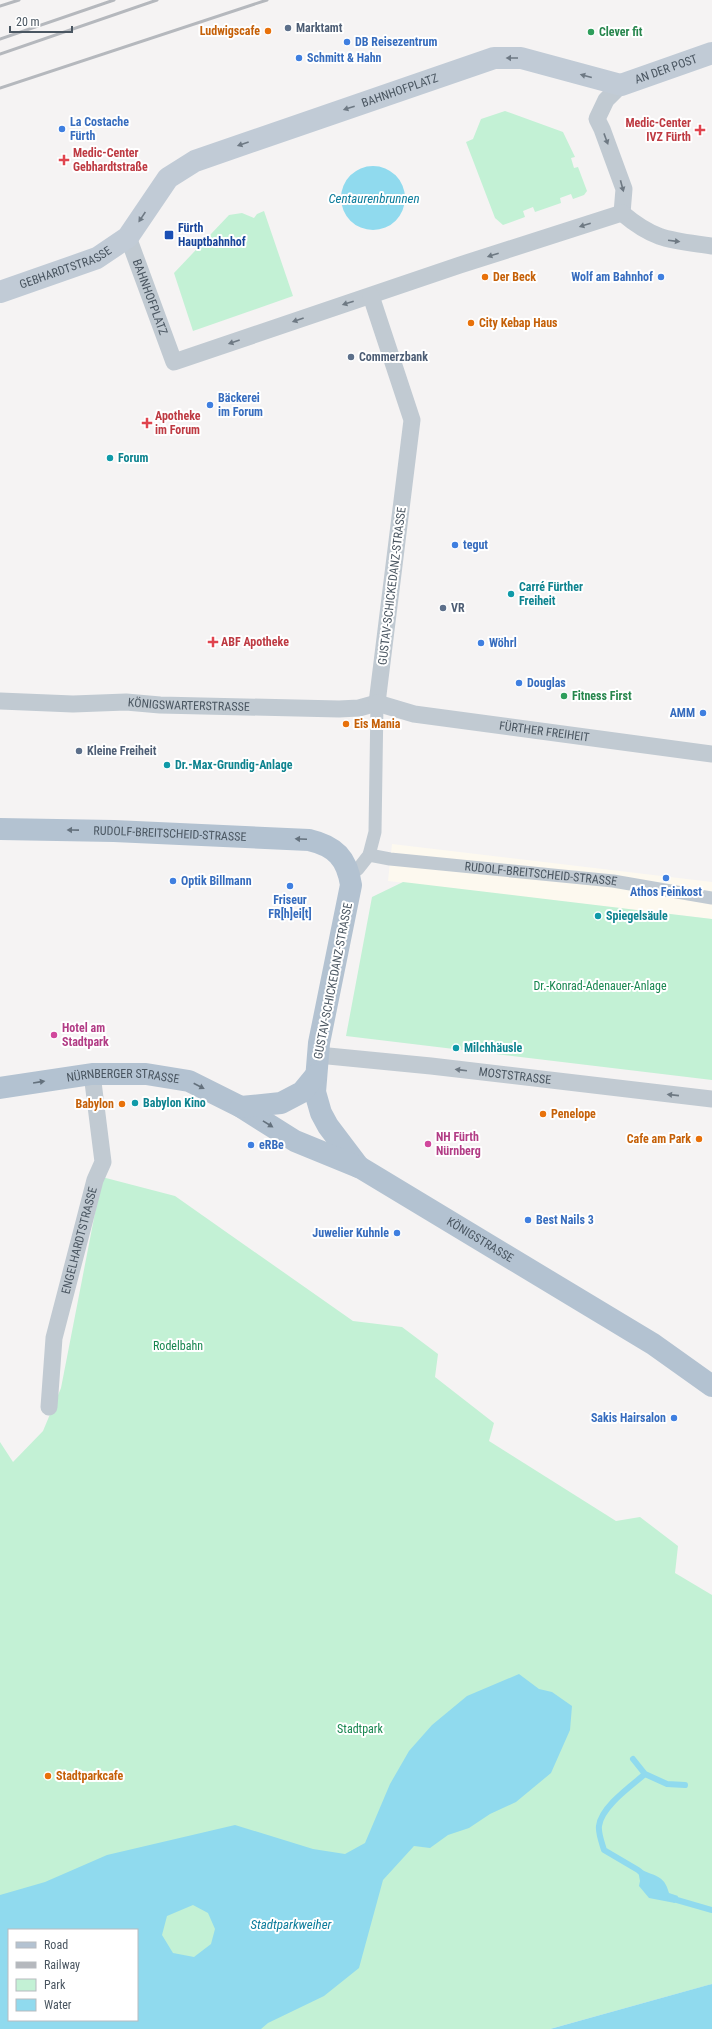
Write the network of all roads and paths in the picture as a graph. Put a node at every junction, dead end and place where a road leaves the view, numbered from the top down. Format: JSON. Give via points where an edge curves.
{"nodes":[{"id":1,"x":712,"y":53,"type":"edge"},
{"id":2,"x":550,"y":66,"type":"joint"},
{"id":3,"x":621,"y":85,"type":"junction"},
{"id":4,"x":622,"y":213,"type":"junction"},
{"id":5,"x":128,"y":237,"type":"junction"},
{"id":6,"x":712,"y":246,"type":"edge"},
{"id":7,"x":0,"y":292,"type":"edge"},
{"id":8,"x":371,"y":296,"type":"junction"},
{"id":9,"x":0,"y":701,"type":"edge"},
{"id":10,"x":377,"y":703,"type":"junction"},
{"id":11,"x":712,"y":754,"type":"edge"},
{"id":12,"x":0,"y":829,"type":"edge"},
{"id":13,"x":337,"y":852,"type":"joint"},
{"id":14,"x":369,"y":855,"type":"junction"},
{"id":15,"x":349,"y":875,"type":"junction"},
{"id":16,"x":712,"y":898,"type":"edge"},
{"id":17,"x":317,"y":1065,"type":"junction"},
{"id":18,"x":92,"y":1074,"type":"junction"},
{"id":19,"x":0,"y":1088,"type":"edge"},
{"id":20,"x":712,"y":1100,"type":"edge"},
{"id":21,"x":241,"y":1107,"type":"junction"},
{"id":22,"x":361,"y":1168,"type":"junction"},
{"id":23,"x":709,"y":1378,"type":"edge"},
{"id":24,"x":49,"y":1407,"type":"dead end"}],
"edges":[{"from":1,"to":3,"type":"main road","name":"AN DER POST"},
{"from":3,"to":2,"type":"main road","name":"AN DER POST","one_way":true},
{"from":2,"to":5,"type":"main road","name":"BAHNHOFPLATZ","one_way":true,"via":[[521,58],[494,58],[195,161],[168,178]]},
{"from":3,"to":4,"type":"street","name":"AN DER POST","one_way":true,"via":[[606,100],[597,119],[624,189]]},
{"from":4,"to":6,"type":"street","one_way":true,"via":[[639,228],[668,240]]},
{"from":4,"to":8,"type":"street","name":"BAHNHOFPLATZ","one_way":true},
{"from":5,"to":7,"type":"main road","name":"GEBHARDTSTRASSE","via":[[97,258]]},
{"from":8,"to":5,"type":"street","name":"BAHNHOFPLATZ","one_way":true,"via":[[174,362]]},
{"from":8,"to":10,"type":"street","name":"GUSTAV-SCHICKEDANZ-STRASSE","via":[[412,420]]},
{"from":9,"to":10,"type":"street","name":"KÖNIGSWARTERSTRASSE","via":[[339,709],[359,708]]},
{"from":10,"to":11,"type":"street","name":"FÜRTHER FREIHEIT","via":[[414,714]]},
{"from":10,"to":14,"type":"street","name":"GUSTAV-SCHICKEDANZ-STRASSE","via":[[375,832]]},
{"from":13,"to":12,"type":"main road","name":"RUDOLF-BREITSCHEID-STRASSE","one_way":true,"via":[[325,844],[309,840],[114,831]]},
{"from":13,"to":15,"type":"main road","name":"GUSTAV-SCHICKEDANZ-STRASSE"},
{"from":14,"to":15,"type":"street","name":"GUSTAV-SCHICKEDANZ-STRASSE","via":[[358,869]]},
{"from":14,"to":16,"type":"street","name":"RUDOLF-BREITSCHEID-STRASSE","via":[[613,881]]},
{"from":15,"to":17,"type":"main road","name":"GUSTAV-SCHICKEDANZ-STRASSE","via":[[350,896]]},
{"from":20,"to":17,"type":"street","name":"MOSTSTRASSE","one_way":true,"via":[[431,1066]]},
{"from":17,"to":21,"type":"main road","via":[[302,1092],[281,1103]]},
{"from":17,"to":22,"type":"main road","name":"GUSTAV-SCHICKEDANZ-STRASSE","via":[[315,1092],[321,1113]]},
{"from":19,"to":18,"type":"main road","name":"NÜRNBERGER STRASSE","one_way":true},
{"from":18,"to":21,"type":"main road","name":"NÜRNBERGER STRASSE","one_way":true,"via":[[146,1074],[189,1081]]},
{"from":18,"to":24,"type":"street","name":"ENGELHARDTSTRASSE","via":[[103,1162],[95,1180],[54,1338]]},
{"from":21,"to":22,"type":"main road","name":"KÖNIGSTRASSE","one_way":true,"via":[[295,1141]]},
{"from":22,"to":23,"type":"main road","name":"KÖNIGSTRASSE"}]}
